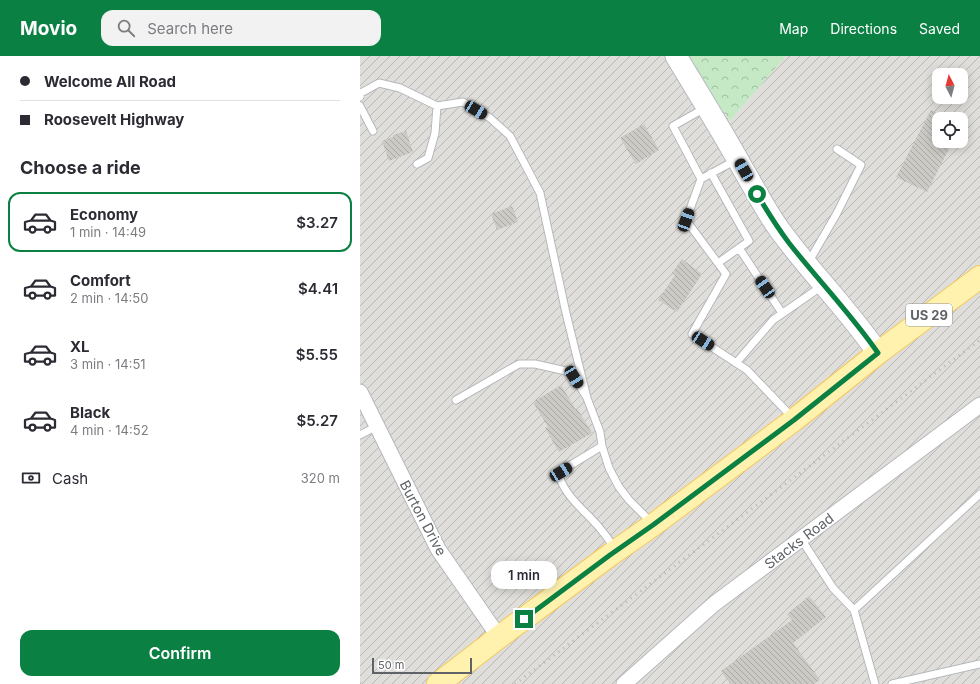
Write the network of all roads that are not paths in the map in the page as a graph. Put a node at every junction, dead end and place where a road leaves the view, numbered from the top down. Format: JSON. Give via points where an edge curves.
{"nodes":[{"id":1,"x":676,"y":56,"type":"edge"},
{"id":2,"x":360,"y":97,"type":"edge"},
{"id":3,"x":360,"y":106,"type":"edge"},
{"id":4,"x":437,"y":106,"type":"junction"},
{"id":5,"x":707,"y":107,"type":"junction"},
{"id":6,"x":373,"y":131,"type":"dead end"},
{"id":7,"x":837,"y":149,"type":"dead end"},
{"id":8,"x":738,"y":159,"type":"junction"},
{"id":9,"x":417,"y":164,"type":"dead end"},
{"id":10,"x":711,"y":173,"type":"junction"},
{"id":11,"x":701,"y":179,"type":"junction"},
{"id":12,"x":739,"y":248,"type":"junction"},
{"id":13,"x":718,"y":262,"type":"junction"},
{"id":14,"x":807,"y":264,"type":"junction"},
{"id":15,"x":980,"y":277,"type":"edge"},
{"id":16,"x":824,"y":284,"type":"junction"},
{"id":17,"x":782,"y":313,"type":"junction"},
{"id":18,"x":878,"y":353,"type":"junction"},
{"id":19,"x":736,"y":363,"type":"junction"},
{"id":20,"x":360,"y":392,"type":"edge"},
{"id":21,"x":587,"y":398,"type":"junction"},
{"id":22,"x":456,"y":400,"type":"dead end"},
{"id":23,"x":980,"y":405,"type":"edge"},
{"id":24,"x":794,"y":420,"type":"junction"},
{"id":25,"x":377,"y":426,"type":"junction"},
{"id":26,"x":360,"y":435,"type":"edge"},
{"id":27,"x":602,"y":446,"type":"junction"},
{"id":28,"x":980,"y":494,"type":"edge"},
{"id":29,"x":653,"y":525,"type":"junction"},
{"id":30,"x":801,"y":539,"type":"junction"},
{"id":31,"x":617,"y":550,"type":"junction"},
{"id":32,"x":854,"y":610,"type":"junction"},
{"id":33,"x":499,"y":637,"type":"junction"},
{"id":34,"x":980,"y":664,"type":"edge"},
{"id":35,"x":439,"y":684,"type":"edge"},
{"id":36,"x":624,"y":684,"type":"edge"},
{"id":37,"x":874,"y":684,"type":"edge"},
{"id":38,"x":892,"y":684,"type":"edge"}],
"edges":[{"from":1,"to":5,"type":"street"},
{"from":2,"to":4,"type":"lane","via":[[361,93],[379,82],[400,88]]},
{"from":3,"to":6,"type":"lane"},
{"from":4,"to":9,"type":"lane","via":[[435,133],[428,158]]},
{"from":4,"to":21,"type":"lane","via":[[463,102],[490,118],[510,136],[540,193]]},
{"from":5,"to":8,"type":"street"},
{"from":5,"to":11,"type":"lane","via":[[673,126]]},
{"from":7,"to":14,"type":"lane","via":[[861,165]]},
{"from":8,"to":10,"type":"lane"},
{"from":8,"to":14,"type":"street","via":[[778,228]]},
{"from":10,"to":11,"type":"lane"},
{"from":10,"to":12,"type":"lane","via":[[749,241]]},
{"from":11,"to":13,"type":"lane","via":[[686,220]]},
{"from":12,"to":13,"type":"lane"},
{"from":12,"to":17,"type":"lane"},
{"from":13,"to":19,"type":"lane","via":[[726,274],[692,334]]},
{"from":14,"to":16,"type":"street"},
{"from":15,"to":18,"type":"main road","number":"US 29"},
{"from":16,"to":17,"type":"lane"},
{"from":16,"to":18,"type":"street"},
{"from":17,"to":19,"type":"lane"},
{"from":18,"to":24,"type":"main road","number":"US 29"},
{"from":19,"to":24,"type":"lane","via":[[748,370]]},
{"from":20,"to":25,"type":"street","name":"Burton Drive"},
{"from":21,"to":22,"type":"lane","via":[[574,377],[566,371],[535,364],[519,364]]},
{"from":21,"to":27,"type":"lane","via":[[600,432]]},
{"from":23,"to":30,"type":"street","name":"Stacks Road"},
{"from":24,"to":29,"type":"main road","number":"US 29"},
{"from":25,"to":26,"type":"lane"},
{"from":25,"to":33,"type":"street","name":"Burton Drive","via":[[438,550]]},
{"from":27,"to":29,"type":"lane","via":[[619,487]]},
{"from":27,"to":31,"type":"lane","via":[[561,472],[559,476],[573,500]]},
{"from":28,"to":32,"type":"lane"},
{"from":29,"to":31,"type":"main road","number":"US 29"},
{"from":30,"to":32,"type":"lane","via":[[833,588]]},
{"from":30,"to":36,"type":"street","name":"Stacks Road","via":[[714,604]]},
{"from":31,"to":33,"type":"main road","number":"US 29"},
{"from":32,"to":37,"type":"lane"},
{"from":33,"to":35,"type":"main road","number":"US 29"},
{"from":34,"to":38,"type":"lane"}]}
